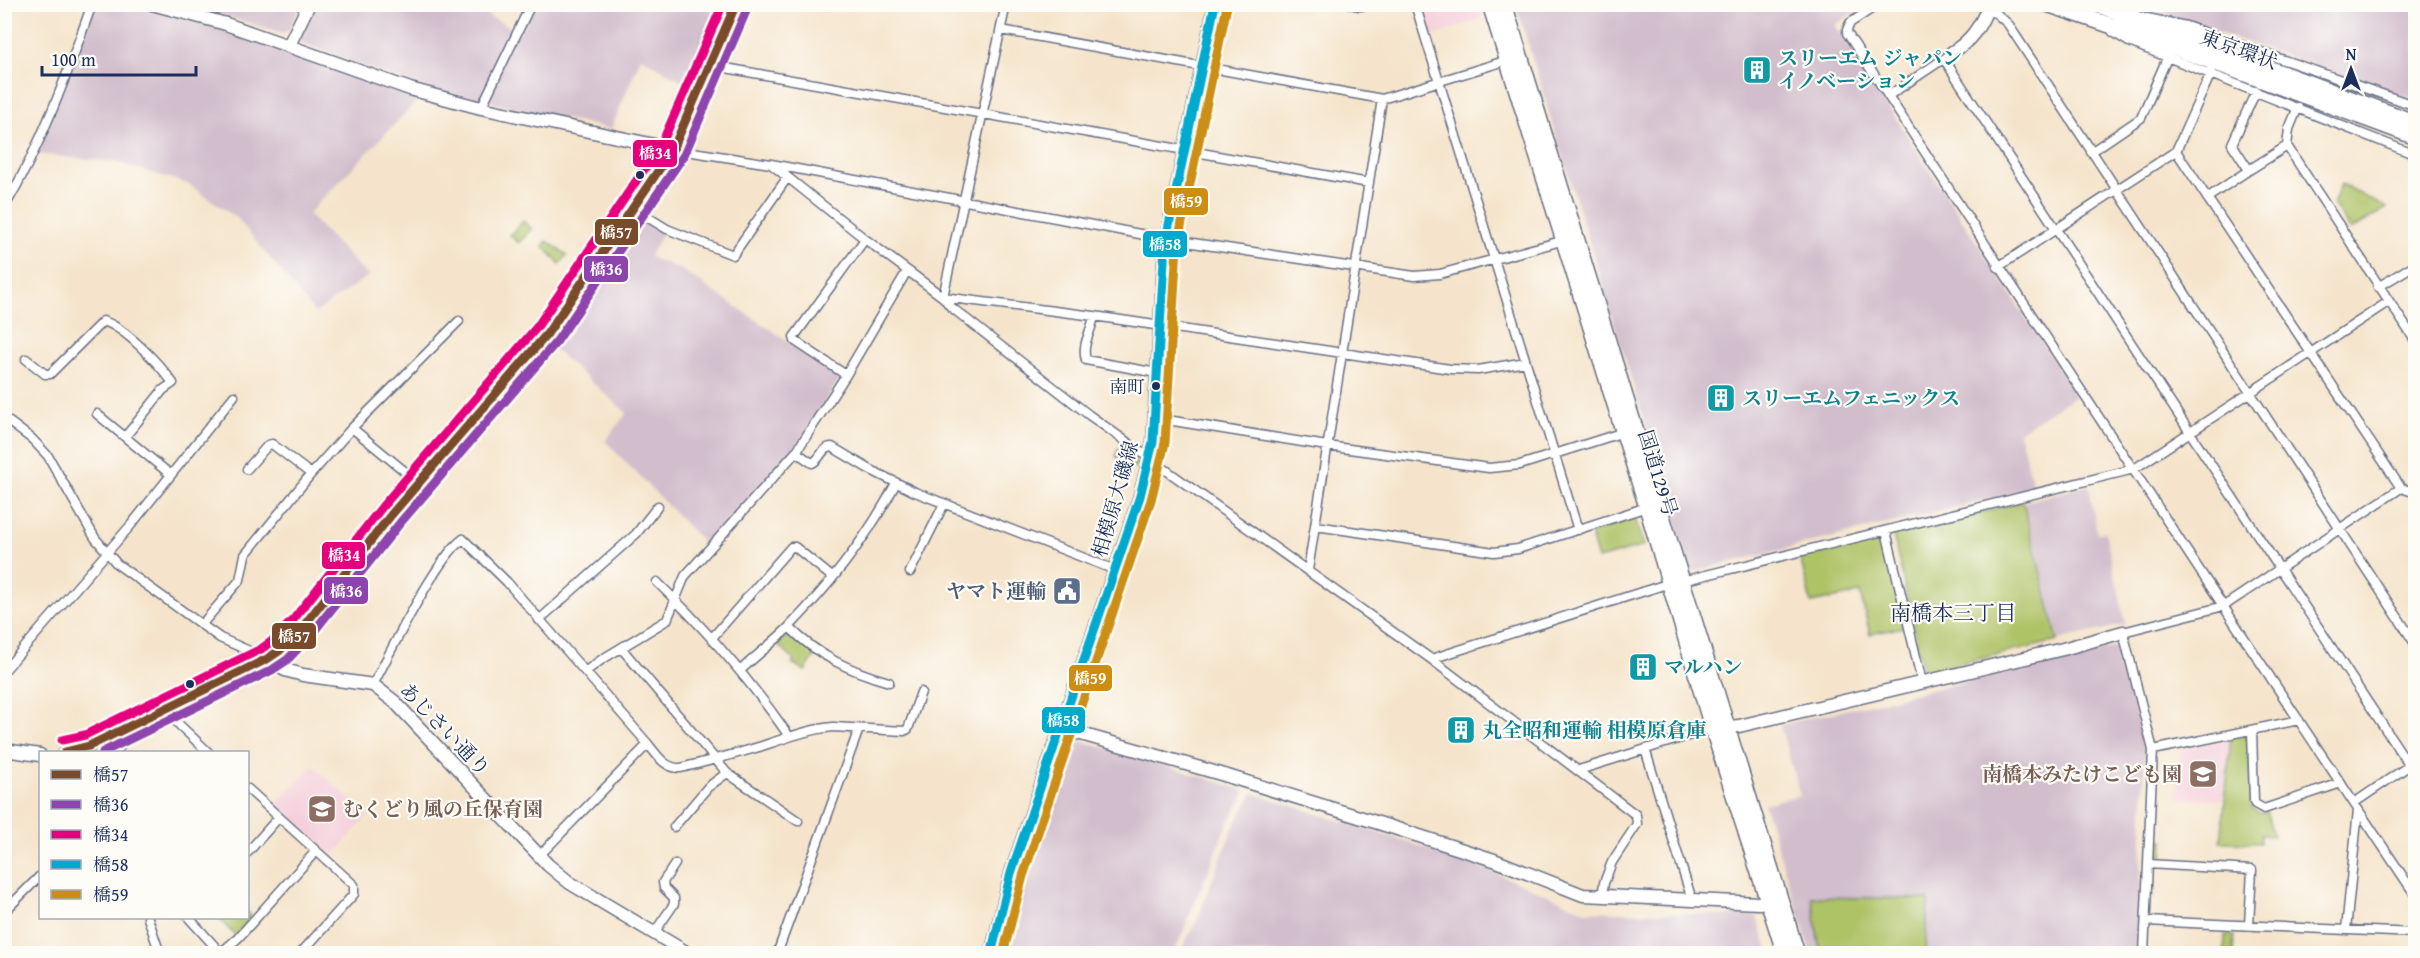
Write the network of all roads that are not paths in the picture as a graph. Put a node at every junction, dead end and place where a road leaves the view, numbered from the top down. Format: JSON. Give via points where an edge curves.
{"nodes":[{"id":1,"x":92,"y":4,"type":"edge"},
{"id":2,"x":152,"y":4,"type":"edge"},
{"id":3,"x":309,"y":4,"type":"edge"},
{"id":4,"x":531,"y":4,"type":"edge"},
{"id":5,"x":736,"y":4,"type":"edge"},
{"id":6,"x":1006,"y":4,"type":"edge"},
{"id":7,"x":1215,"y":4,"type":"edge"},
{"id":8,"x":1350,"y":4,"type":"edge"},
{"id":9,"x":1374,"y":4,"type":"edge"},
{"id":10,"x":1415,"y":4,"type":"edge"},
{"id":11,"x":1490,"y":4,"type":"edge"},
{"id":12,"x":1504,"y":4,"type":"edge"},
{"id":13,"x":1879,"y":4,"type":"edge"},
{"id":14,"x":2047,"y":4,"type":"edge"},
{"id":15,"x":2096,"y":4,"type":"edge"},
{"id":16,"x":1988,"y":7,"type":"edge"},
{"id":17,"x":2123,"y":14,"type":"junction"},
{"id":18,"x":2095,"y":21,"type":"junction"},
{"id":19,"x":1001,"y":30,"type":"junction"},
{"id":20,"x":289,"y":45,"type":"junction"},
{"id":21,"x":1948,"y":56,"type":"junction"},
{"id":22,"x":2168,"y":56,"type":"junction"},
{"id":23,"x":1508,"y":60,"type":"junction"},
{"id":24,"x":710,"y":65,"type":"junction"},
{"id":25,"x":1202,"y":67,"type":"junction"},
{"id":26,"x":2211,"y":73,"type":"junction"},
{"id":27,"x":1440,"y":82,"type":"junction"},
{"id":28,"x":2256,"y":91,"type":"junction"},
{"id":29,"x":1888,"y":96,"type":"junction"},
{"id":30,"x":1382,"y":99,"type":"junction"},
{"id":31,"x":2415,"y":106,"type":"edge"},
{"id":32,"x":481,"y":108,"type":"junction"},
{"id":33,"x":2298,"y":108,"type":"junction"},
{"id":34,"x":982,"y":114,"type":"junction"},
{"id":35,"x":2415,"y":123,"type":"edge"},
{"id":36,"x":2415,"y":137,"type":"edge"},
{"id":37,"x":2287,"y":146,"type":"junction"},
{"id":38,"x":673,"y":149,"type":"junction"},
{"id":39,"x":1184,"y":150,"type":"junction"},
{"id":40,"x":2176,"y":151,"type":"junction"},
{"id":41,"x":2091,"y":152,"type":"junction"},
{"id":42,"x":2415,"y":155,"type":"edge"},
{"id":43,"x":771,"y":164,"type":"junction"},
{"id":44,"x":2249,"y":170,"type":"junction"},
{"id":45,"x":787,"y":178,"type":"junction"},
{"id":46,"x":1369,"y":183,"type":"junction"},
{"id":47,"x":2116,"y":190,"type":"junction"},
{"id":48,"x":2207,"y":198,"type":"junction"},
{"id":49,"x":963,"y":201,"type":"junction"},
{"id":50,"x":4,"y":208,"type":"edge"},
{"id":51,"x":634,"y":209,"type":"junction"},
{"id":52,"x":2057,"y":230,"type":"junction"},
{"id":53,"x":865,"y":239,"type":"junction"},
{"id":54,"x":1166,"y":239,"type":"junction"},
{"id":55,"x":1564,"y":240,"type":"junction"},
{"id":56,"x":1495,"y":261,"type":"junction"},
{"id":57,"x":2415,"y":264,"type":"edge"},
{"id":58,"x":1998,"y":267,"type":"junction"},
{"id":59,"x":1356,"y":268,"type":"junction"},
{"id":60,"x":907,"y":271,"type":"junction"},
{"id":61,"x":2379,"y":287,"type":"junction"},
{"id":62,"x":943,"y":297,"type":"junction"},
{"id":63,"x":2388,"y":302,"type":"junction"},
{"id":64,"x":1094,"y":316,"type":"junction"},
{"id":65,"x":459,"y":321,"type":"dead end"},
{"id":66,"x":1159,"y":326,"type":"junction"},
{"id":67,"x":2415,"y":342,"type":"edge"},
{"id":68,"x":1343,"y":352,"type":"junction"},
{"id":69,"x":2311,"y":353,"type":"junction"},
{"id":70,"x":26,"y":358,"type":"dead end"},
{"id":71,"x":1526,"y":362,"type":"junction"},
{"id":72,"x":1157,"y":373,"type":"junction"},
{"id":73,"x":846,"y":375,"type":"junction"},
{"id":74,"x":2250,"y":393,"type":"junction"},
{"id":75,"x":234,"y":396,"type":"dead end"},
{"id":76,"x":97,"y":414,"type":"dead end"},
{"id":77,"x":4,"y":418,"type":"edge"},
{"id":78,"x":1155,"y":418,"type":"junction"},
{"id":79,"x":352,"y":428,"type":"junction"},
{"id":80,"x":1624,"y":432,"type":"junction"},
{"id":81,"x":2190,"y":432,"type":"junction"},
{"id":82,"x":124,"y":437,"type":"junction"},
{"id":83,"x":1328,"y":446,"type":"junction"},
{"id":84,"x":796,"y":452,"type":"junction"},
{"id":85,"x":1556,"y":454,"type":"junction"},
{"id":86,"x":1150,"y":456,"type":"junction"},
{"id":87,"x":247,"y":469,"type":"dead end"},
{"id":88,"x":2134,"y":469,"type":"junction"},
{"id":89,"x":171,"y":474,"type":"junction"},
{"id":90,"x":311,"y":474,"type":"junction"},
{"id":91,"x":419,"y":483,"type":"junction"},
{"id":92,"x":896,"y":483,"type":"junction"},
{"id":93,"x":2401,"y":488,"type":"junction"},
{"id":94,"x":2415,"y":493,"type":"edge"},
{"id":95,"x":944,"y":504,"type":"junction"},
{"id":96,"x":658,"y":506,"type":"dead end"},
{"id":97,"x":1647,"y":507,"type":"junction"},
{"id":98,"x":1316,"y":526,"type":"junction"},
{"id":99,"x":1578,"y":530,"type":"junction"},
{"id":100,"x":2340,"y":530,"type":"junction"},
{"id":101,"x":1886,"y":531,"type":"junction"},
{"id":102,"x":107,"y":553,"type":"junction"},
{"id":103,"x":1114,"y":570,"type":"junction"},
{"id":104,"x":1308,"y":570,"type":"junction"},
{"id":105,"x":2280,"y":570,"type":"junction"},
{"id":106,"x":910,"y":572,"type":"dead end"},
{"id":107,"x":832,"y":577,"type":"junction"},
{"id":108,"x":657,"y":582,"type":"dead end"},
{"id":109,"x":1676,"y":582,"type":"junction"},
{"id":110,"x":676,"y":600,"type":"junction"},
{"id":111,"x":2224,"y":606,"type":"junction"},
{"id":112,"x":539,"y":620,"type":"junction"},
{"id":113,"x":202,"y":624,"type":"junction"},
{"id":114,"x":789,"y":627,"type":"junction"},
{"id":115,"x":2123,"y":632,"type":"junction"},
{"id":116,"x":712,"y":638,"type":"junction"},
{"id":117,"x":2415,"y":645,"type":"edge"},
{"id":118,"x":622,"y":649,"type":"junction"},
{"id":119,"x":267,"y":659,"type":"junction"},
{"id":120,"x":1431,"y":660,"type":"junction"},
{"id":121,"x":4,"y":670,"type":"edge"},
{"id":122,"x":586,"y":671,"type":"junction"},
{"id":123,"x":740,"y":672,"type":"junction"},
{"id":124,"x":889,"y":682,"type":"dead end"},
{"id":125,"x":1922,"y":682,"type":"junction"},
{"id":126,"x":374,"y":685,"type":"junction"},
{"id":127,"x":921,"y":692,"type":"dead end"},
{"id":128,"x":167,"y":709,"type":"junction"},
{"id":129,"x":2299,"y":720,"type":"junction"},
{"id":130,"x":139,"y":723,"type":"junction"},
{"id":131,"x":1060,"y":728,"type":"junction"},
{"id":132,"x":1713,"y":728,"type":"junction"},
{"id":133,"x":1729,"y":728,"type":"junction"},
{"id":134,"x":859,"y":729,"type":"junction"},
{"id":135,"x":2252,"y":730,"type":"junction"},
{"id":136,"x":789,"y":736,"type":"junction"},
{"id":137,"x":648,"y":744,"type":"junction"},
{"id":138,"x":1645,"y":749,"type":"junction"},
{"id":139,"x":4,"y":750,"type":"edge"},
{"id":140,"x":2153,"y":750,"type":"junction"},
{"id":141,"x":72,"y":751,"type":"edge"},
{"id":142,"x":118,"y":751,"type":"edge"},
{"id":143,"x":206,"y":751,"type":"edge"},
{"id":144,"x":39,"y":755,"type":"edge"},
{"id":145,"x":714,"y":759,"type":"junction"},
{"id":146,"x":2412,"y":763,"type":"edge"},
{"id":147,"x":1579,"y":770,"type":"junction"},
{"id":148,"x":727,"y":773,"type":"junction"},
{"id":149,"x":2341,"y":783,"type":"junction"},
{"id":150,"x":249,"y":790,"type":"edge"},
{"id":151,"x":2356,"y":807,"type":"junction"},
{"id":152,"x":279,"y":817,"type":"junction"},
{"id":153,"x":798,"y":821,"type":"dead end"},
{"id":154,"x":674,"y":827,"type":"dead end"},
{"id":155,"x":249,"y":851,"type":"edge"},
{"id":156,"x":316,"y":851,"type":"junction"},
{"id":157,"x":539,"y":856,"type":"junction"},
{"id":158,"x":675,"y":864,"type":"dead end"},
{"id":159,"x":2148,"y":864,"type":"junction"},
{"id":160,"x":39,"y":877,"type":"edge"},
{"id":161,"x":1602,"y":896,"type":"junction"},
{"id":162,"x":2415,"y":896,"type":"edge"},
{"id":163,"x":1692,"y":900,"type":"junction"},
{"id":164,"x":1775,"y":901,"type":"junction"},
{"id":165,"x":4,"y":912,"type":"edge"},
{"id":166,"x":148,"y":919,"type":"edge"},
{"id":167,"x":190,"y":919,"type":"edge"},
{"id":168,"x":2146,"y":921,"type":"junction"},
{"id":169,"x":2249,"y":925,"type":"junction"},
{"id":170,"x":2346,"y":930,"type":"junction"},
{"id":171,"x":654,"y":933,"type":"junction"},
{"id":172,"x":2415,"y":933,"type":"edge"},
{"id":173,"x":674,"y":950,"type":"edge"},
{"id":174,"x":160,"y":954,"type":"edge"},
{"id":175,"x":300,"y":954,"type":"edge"},
{"id":176,"x":689,"y":954,"type":"edge"},
{"id":177,"x":777,"y":954,"type":"edge"},
{"id":178,"x":991,"y":954,"type":"edge"},
{"id":179,"x":1785,"y":954,"type":"edge"},
{"id":180,"x":1797,"y":954,"type":"edge"},
{"id":181,"x":2144,"y":954,"type":"edge"}],
"edges":[{"from":1,"to":50,"type":"street","via":[[62,90],[34,154]]},
{"from":2,"to":20,"type":"street"},
{"from":3,"to":20,"type":"street"},
{"from":4,"to":32,"type":"street"},
{"from":5,"to":24,"type":"street"},
{"from":6,"to":19,"type":"street"},
{"from":7,"to":25,"type":"street","name":"相模原大磯線"},
{"from":8,"to":9,"type":"street"},
{"from":10,"to":27,"type":"street"},
{"from":11,"to":23,"type":"highway","name":"国道129号"},
{"from":12,"to":109,"type":"highway","name":"国道129号"},
{"from":13,"to":29,"type":"street","via":[[1850,23],[1846,30]]},
{"from":14,"to":18,"type":"highway","name":"東京環状"},
{"from":15,"to":17,"type":"highway","name":"東京環状"},
{"from":16,"to":21,"type":"street","via":[[1971,39]]},
{"from":16,"to":41,"type":"street","via":[[2008,24]]},
{"from":17,"to":31,"type":"street","via":[[2186,27]]},
{"from":17,"to":35,"type":"highway","name":"東京環状"},
{"from":18,"to":22,"type":"street","via":[[2129,42]]},
{"from":18,"to":36,"type":"highway","name":"東京環状"},
{"from":19,"to":25,"type":"street"},
{"from":19,"to":34,"type":"street"},
{"from":20,"to":32,"type":"street","via":[[410,89]]},
{"from":21,"to":29,"type":"street"},
{"from":21,"to":52,"type":"street"},
{"from":22,"to":26,"type":"street"},
{"from":22,"to":41,"type":"street","via":[[2141,118]]},
{"from":23,"to":27,"type":"street"},
{"from":23,"to":55,"type":"highway","name":"国道129号"},
{"from":24,"to":34,"type":"street"},
{"from":24,"to":38,"type":"street"},
{"from":25,"to":30,"type":"street"},
{"from":25,"to":39,"type":"street","name":"相模原大磯線"},
{"from":26,"to":28,"type":"street"},
{"from":26,"to":40,"type":"street"},
{"from":27,"to":30,"type":"street"},
{"from":27,"to":56,"type":"street"},
{"from":28,"to":33,"type":"street"},
{"from":28,"to":44,"type":"street","via":[[2232,144]]},
{"from":29,"to":58,"type":"street"},
{"from":30,"to":46,"type":"street"},
{"from":32,"to":38,"type":"street"},
{"from":33,"to":37,"type":"street"},
{"from":33,"to":42,"type":"street"},
{"from":34,"to":39,"type":"street"},
{"from":34,"to":49,"type":"street"},
{"from":37,"to":44,"type":"street"},
{"from":37,"to":61,"type":"street"},
{"from":38,"to":43,"type":"street"},
{"from":38,"to":51,"type":"street"},
{"from":39,"to":46,"type":"street"},
{"from":39,"to":54,"type":"street","name":"相模原大磯線"},
{"from":40,"to":47,"type":"street"},
{"from":40,"to":48,"type":"street"},
{"from":41,"to":47,"type":"street"},
{"from":43,"to":45,"type":"street"},
{"from":43,"to":49,"type":"street"},
{"from":44,"to":48,"type":"street"},
{"from":45,"to":51,"type":"street","via":[[734,255],[667,229]]},
{"from":45,"to":53,"type":"street"},
{"from":46,"to":59,"type":"street"},
{"from":47,"to":52,"type":"street"},
{"from":47,"to":74,"type":"street"},
{"from":48,"to":69,"type":"street"},
{"from":49,"to":54,"type":"street"},
{"from":49,"to":62,"type":"street"},
{"from":51,"to":91,"type":"street","via":[[547,334]]},
{"from":52,"to":58,"type":"street"},
{"from":52,"to":81,"type":"street"},
{"from":53,"to":60,"type":"street"},
{"from":53,"to":73,"type":"street","via":[[794,337]]},
{"from":54,"to":59,"type":"street"},
{"from":54,"to":66,"type":"street","name":"相模原大磯線"},
{"from":55,"to":56,"type":"street"},
{"from":55,"to":80,"type":"highway","name":"国道129号"},
{"from":56,"to":59,"type":"street","via":[[1427,276]]},
{"from":56,"to":71,"type":"street"},
{"from":57,"to":61,"type":"street"},
{"from":58,"to":88,"type":"street"},
{"from":59,"to":68,"type":"street"},
{"from":60,"to":62,"type":"street"},
{"from":60,"to":73,"type":"street"},
{"from":61,"to":63,"type":"street"},
{"from":62,"to":64,"type":"street"},
{"from":62,"to":86,"type":"street","via":[[1036,375]]},
{"from":63,"to":67,"type":"street"},
{"from":63,"to":69,"type":"street"},
{"from":64,"to":66,"type":"street"},
{"from":64,"to":72,"type":"street","via":[[1088,331],[1086,360]]},
{"from":65,"to":79,"type":"street"},
{"from":66,"to":68,"type":"street"},
{"from":66,"to":72,"type":"street","name":"相模原大磯線"},
{"from":68,"to":71,"type":"street","via":[[1466,371]]},
{"from":68,"to":83,"type":"street"},
{"from":69,"to":74,"type":"street"},
{"from":69,"to":93,"type":"street"},
{"from":70,"to":82,"type":"street","via":[[50,374],[103,321],[132,340],[173,383]]},
{"from":71,"to":85,"type":"street"},
{"from":72,"to":78,"type":"street","name":"相模原大磯線"},
{"from":73,"to":84,"type":"street"},
{"from":74,"to":81,"type":"street"},
{"from":74,"to":100,"type":"street"},
{"from":75,"to":89,"type":"street"},
{"from":76,"to":82,"type":"street"},
{"from":77,"to":102,"type":"street","via":[[48,456]]},
{"from":78,"to":83,"type":"street"},
{"from":78,"to":86,"type":"street","name":"相模原大磯線"},
{"from":79,"to":90,"type":"street"},
{"from":79,"to":91,"type":"street"},
{"from":80,"to":85,"type":"street"},
{"from":80,"to":97,"type":"highway","name":"国道129号"},
{"from":81,"to":88,"type":"street"},
{"from":81,"to":105,"type":"street"},
{"from":82,"to":89,"type":"street"},
{"from":83,"to":85,"type":"street","via":[[1489,468],[1520,465]]},
{"from":83,"to":98,"type":"street"},
{"from":84,"to":92,"type":"street","via":[[812,463],[832,447]]},
{"from":84,"to":110,"type":"street","via":[[685,576]]},
{"from":85,"to":99,"type":"street"},
{"from":86,"to":103,"type":"street","name":"相模原大磯線"},
{"from":86,"to":104,"type":"street"},
{"from":87,"to":90,"type":"street","via":[[272,444]]},
{"from":88,"to":101,"type":"street"},
{"from":88,"to":111,"type":"street"},
{"from":89,"to":102,"type":"street"},
{"from":90,"to":113,"type":"street","via":[[245,555],[240,580]]},
{"from":91,"to":119,"type":"street","via":[[302,628]]},
{"from":92,"to":95,"type":"street"},
{"from":92,"to":107,"type":"street","via":[[872,524]]},
{"from":93,"to":94,"type":"street"},
{"from":93,"to":100,"type":"street"},
{"from":95,"to":103,"type":"street"},
{"from":95,"to":106,"type":"street"},
{"from":96,"to":112,"type":"street","via":[[636,534]]},
{"from":97,"to":99,"type":"street"},
{"from":97,"to":109,"type":"highway","name":"国道129号"},
{"from":98,"to":99,"type":"street","via":[[1494,552],[1518,549]]},
{"from":98,"to":104,"type":"street"},
{"from":100,"to":105,"type":"street"},
{"from":100,"to":117,"type":"street"},
{"from":101,"to":109,"type":"street"},
{"from":101,"to":125,"type":"street"},
{"from":102,"to":113,"type":"street","via":[[129,574]]},
{"from":102,"to":121,"type":"street"},
{"from":103,"to":131,"type":"street","name":"相模原大磯線"},
{"from":104,"to":120,"type":"street"},
{"from":105,"to":111,"type":"street"},
{"from":105,"to":146,"type":"street"},
{"from":107,"to":114,"type":"street"},
{"from":107,"to":116,"type":"street","via":[[791,547]]},
{"from":108,"to":110,"type":"street"},
{"from":109,"to":120,"type":"street"},
{"from":109,"to":132,"type":"highway","name":"国道129号"},
{"from":109,"to":133,"type":"highway","name":"国道129号"},
{"from":110,"to":116,"type":"street"},
{"from":110,"to":118,"type":"street","via":[[667,620]]},
{"from":111,"to":115,"type":"street"},
{"from":111,"to":129,"type":"street"},
{"from":112,"to":122,"type":"street"},
{"from":112,"to":126,"type":"street","via":[[507,582],[461,540],[426,588]]},
{"from":113,"to":119,"type":"street","via":[[220,638]]},
{"from":114,"to":123,"type":"street"},
{"from":114,"to":124,"type":"street","via":[[811,647],[856,673]]},
{"from":115,"to":125,"type":"street"},
{"from":115,"to":140,"type":"street"},
{"from":116,"to":123,"type":"street"},
{"from":118,"to":122,"type":"street"},
{"from":118,"to":145,"type":"street"},
{"from":119,"to":126,"type":"street","name":"あじさい通り","via":[[303,675]]},
{"from":119,"to":128,"type":"street"},
{"from":120,"to":147,"type":"street"},
{"from":122,"to":137,"type":"street"},
{"from":123,"to":136,"type":"street"},
{"from":125,"to":133,"type":"street"},
{"from":126,"to":157,"type":"street","name":"あじさい通り","via":[[395,702]]},
{"from":127,"to":134,"type":"street","via":[[908,729]]},
{"from":128,"to":130,"type":"street"},
{"from":128,"to":143,"type":"street"},
{"from":129,"to":135,"type":"street"},
{"from":129,"to":149,"type":"street"},
{"from":130,"to":141,"type":"street"},
{"from":130,"to":142,"type":"street"},
{"from":131,"to":161,"type":"street","via":[[1494,860],[1583,895]]},
{"from":131,"to":178,"type":"street","name":"相模原大磯線","via":[[1011,873]]},
{"from":132,"to":133,"type":"street"},
{"from":132,"to":138,"type":"street"},
{"from":132,"to":164,"type":"highway","name":"国道129号"},
{"from":133,"to":164,"type":"highway","name":"国道129号"},
{"from":134,"to":136,"type":"street","via":[[833,727]]},
{"from":134,"to":177,"type":"street"},
{"from":135,"to":140,"type":"street"},
{"from":135,"to":149,"type":"street","via":[[2254,801],[2259,808]]},
{"from":136,"to":145,"type":"street"},
{"from":137,"to":145,"type":"street","via":[[672,768]]},
{"from":137,"to":157,"type":"street"},
{"from":138,"to":147,"type":"street"},
{"from":138,"to":163,"type":"street"},
{"from":139,"to":144,"type":"street"},
{"from":140,"to":159,"type":"street"},
{"from":145,"to":148,"type":"street"},
{"from":146,"to":151,"type":"street"},
{"from":147,"to":161,"type":"street","via":[[1638,818],[1612,862]]},
{"from":148,"to":153,"type":"street"},
{"from":148,"to":154,"type":"street","via":[[708,787]]},
{"from":149,"to":151,"type":"street"},
{"from":150,"to":152,"type":"street"},
{"from":151,"to":162,"type":"street"},
{"from":151,"to":170,"type":"street"},
{"from":152,"to":155,"type":"street"},
{"from":152,"to":156,"type":"street"},
{"from":156,"to":167,"type":"street","via":[[223,951]]},
{"from":156,"to":175,"type":"street","via":[[355,889]]},
{"from":157,"to":171,"type":"street","name":"あじさい通り","via":[[570,883]]},
{"from":158,"to":171,"type":"street","via":[[663,882],[674,904]]},
{"from":159,"to":168,"type":"street"},
{"from":159,"to":169,"type":"street","via":[[2252,870]]},
{"from":160,"to":165,"type":"street"},
{"from":161,"to":163,"type":"street"},
{"from":163,"to":164,"type":"street"},
{"from":164,"to":179,"type":"highway","name":"国道129号"},
{"from":164,"to":180,"type":"highway","name":"国道129号"},
{"from":166,"to":174,"type":"street"},
{"from":168,"to":169,"type":"street"},
{"from":168,"to":181,"type":"street"},
{"from":169,"to":170,"type":"street"},
{"from":170,"to":172,"type":"street"},
{"from":171,"to":173,"type":"street","name":"あじさい通り"},
{"from":173,"to":176,"type":"street","name":"あじさい通り"}]}
